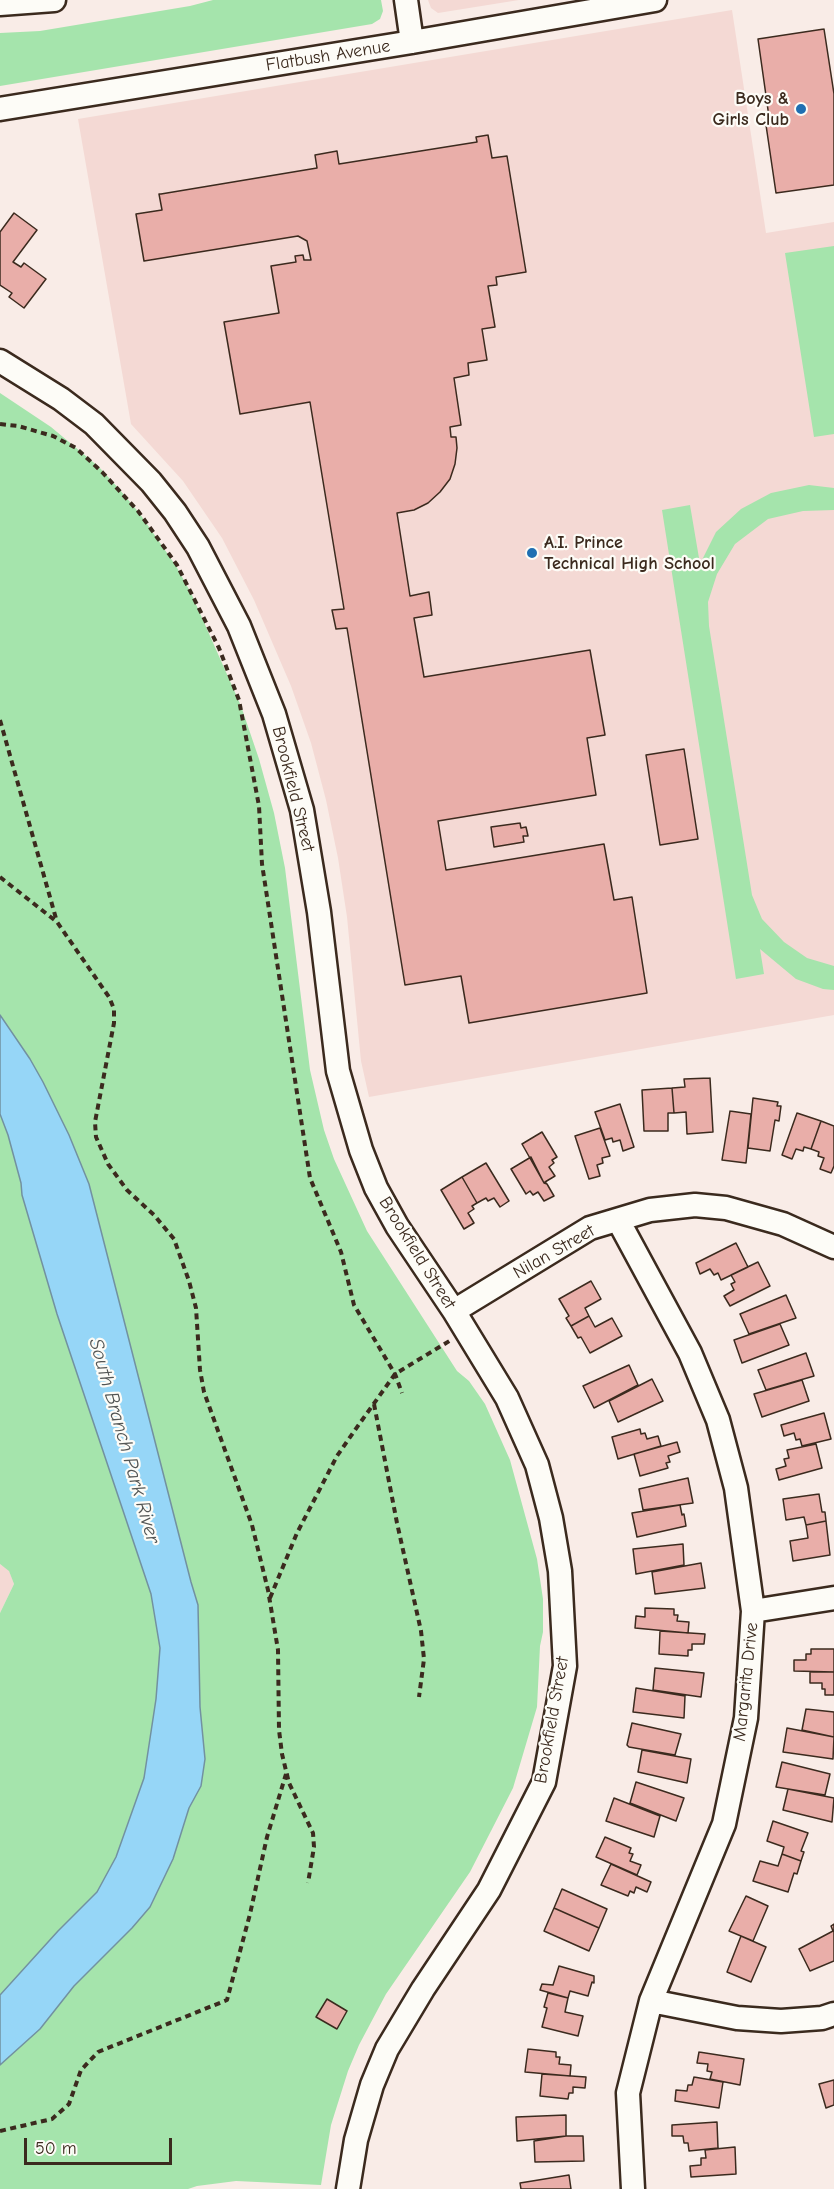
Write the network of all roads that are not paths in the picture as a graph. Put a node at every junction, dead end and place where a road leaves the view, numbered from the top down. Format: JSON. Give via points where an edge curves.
{"nodes":[{"id":1,"x":54,"y":0,"type":"edge"},
{"id":2,"x":406,"y":0,"type":"edge"},
{"id":3,"x":655,"y":0,"type":"edge"},
{"id":4,"x":0,"y":4,"type":"edge"},
{"id":5,"x":412,"y":42,"type":"junction"},
{"id":6,"x":0,"y":110,"type":"edge"},
{"id":7,"x":0,"y":361,"type":"edge"},
{"id":8,"x":618,"y":1220,"type":"junction"},
{"id":9,"x":834,"y":1246,"type":"edge"},
{"id":10,"x":454,"y":1311,"type":"junction"},
{"id":11,"x":834,"y":1598,"type":"edge"},
{"id":12,"x":753,"y":1611,"type":"junction"},
{"id":13,"x":651,"y":2001,"type":"junction"},
{"id":14,"x":834,"y":2014,"type":"edge"},
{"id":15,"x":348,"y":2189,"type":"edge"},
{"id":16,"x":633,"y":2189,"type":"edge"}],
"edges":[{"from":1,"to":4,"type":"street"},
{"from":2,"to":5,"type":"street"},
{"from":3,"to":5,"type":"street","name":"Flatbush Avenue"},
{"from":5,"to":6,"type":"street","name":"Flatbush Avenue"},
{"from":7,"to":10,"type":"street","name":"Brookfield Street","via":[[37,382],[94,424],[151,482],[198,547],[239,626],[274,714],[302,810],[319,912],[332,1035],[348,1112],[376,1188],[397,1227]]},
{"from":8,"to":9,"type":"street","name":"Nilan Street","via":[[650,1210],[695,1205],[726,1208],[783,1224]]},
{"from":8,"to":10,"type":"street","name":"Nilan Street","via":[[590,1228]]},
{"from":8,"to":12,"type":"street","name":"Margarita Drive","via":[[690,1353],[718,1420],[736,1488]]},
{"from":10,"to":15,"type":"street","name":"Brookfield Street","via":[[507,1398],[537,1465],[560,1571],[565,1666],[544,1782],[489,1890],[387,2049],[356,2140]]},
{"from":11,"to":12,"type":"street"},
{"from":12,"to":13,"type":"street","name":"Margarita Drive","via":[[746,1718],[724,1824]]},
{"from":13,"to":14,"type":"street","via":[[737,2018],[781,2021]]},
{"from":13,"to":16,"type":"street","name":"Margarita Drive","via":[[628,2093]]}]}
